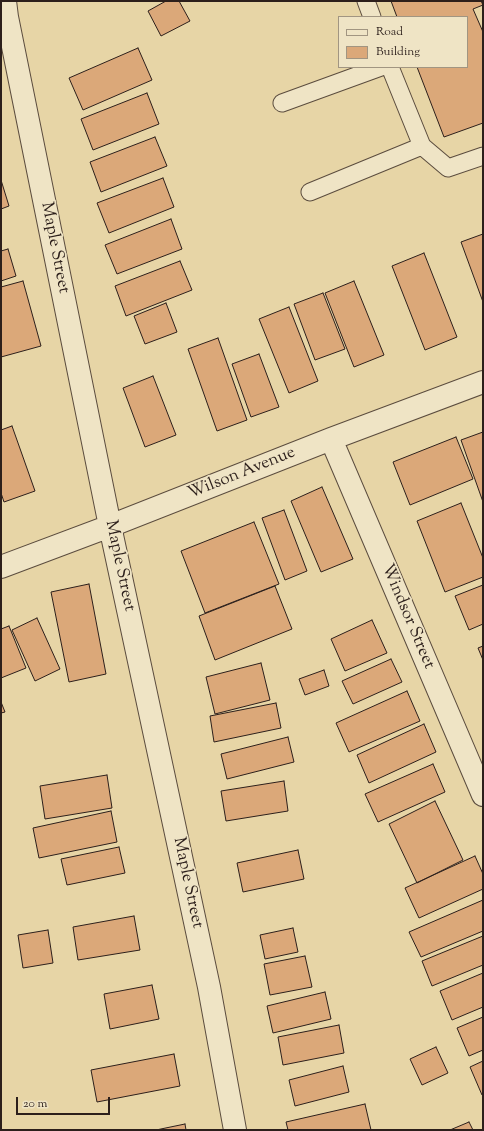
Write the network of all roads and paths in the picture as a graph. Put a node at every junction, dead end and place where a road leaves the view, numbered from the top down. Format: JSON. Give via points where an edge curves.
{"nodes":[{"id":1,"x":366,"y":1,"type":"edge"},
{"id":2,"x":4,"y":12,"type":"edge"},
{"id":3,"x":372,"y":16,"type":"edge"},
{"id":4,"x":378,"y":68,"type":"edge"},
{"id":5,"x":390,"y":68,"type":"edge"},
{"id":6,"x":282,"y":103,"type":"dead end"},
{"id":7,"x":422,"y":146,"type":"junction"},
{"id":8,"x":483,"y":156,"type":"edge"},
{"id":9,"x":310,"y":192,"type":"dead end"},
{"id":10,"x":483,"y":382,"type":"edge"},
{"id":11,"x":331,"y":438,"type":"junction"},
{"id":12,"x":110,"y":526,"type":"junction"},
{"id":13,"x":1,"y":567,"type":"edge"},
{"id":14,"x":483,"y":795,"type":"edge"},
{"id":15,"x":235,"y":1130,"type":"edge"}],
"edges":[{"from":1,"to":3,"type":"lane"},
{"from":2,"to":12,"type":"street","name":"Maple Street"},
{"from":4,"to":6,"type":"lane"},
{"from":5,"to":7,"type":"lane"},
{"from":7,"to":8,"type":"lane","via":[[448,168]]},
{"from":7,"to":9,"type":"lane"},
{"from":10,"to":11,"type":"street","name":"Wilson Avenue"},
{"from":11,"to":12,"type":"street","name":"Wilson Avenue"},
{"from":11,"to":14,"type":"street","name":"Windsor Street"},
{"from":12,"to":13,"type":"street","name":"Wilson Avenue"},
{"from":12,"to":15,"type":"street","name":"Maple Street","via":[[209,988]]}]}
